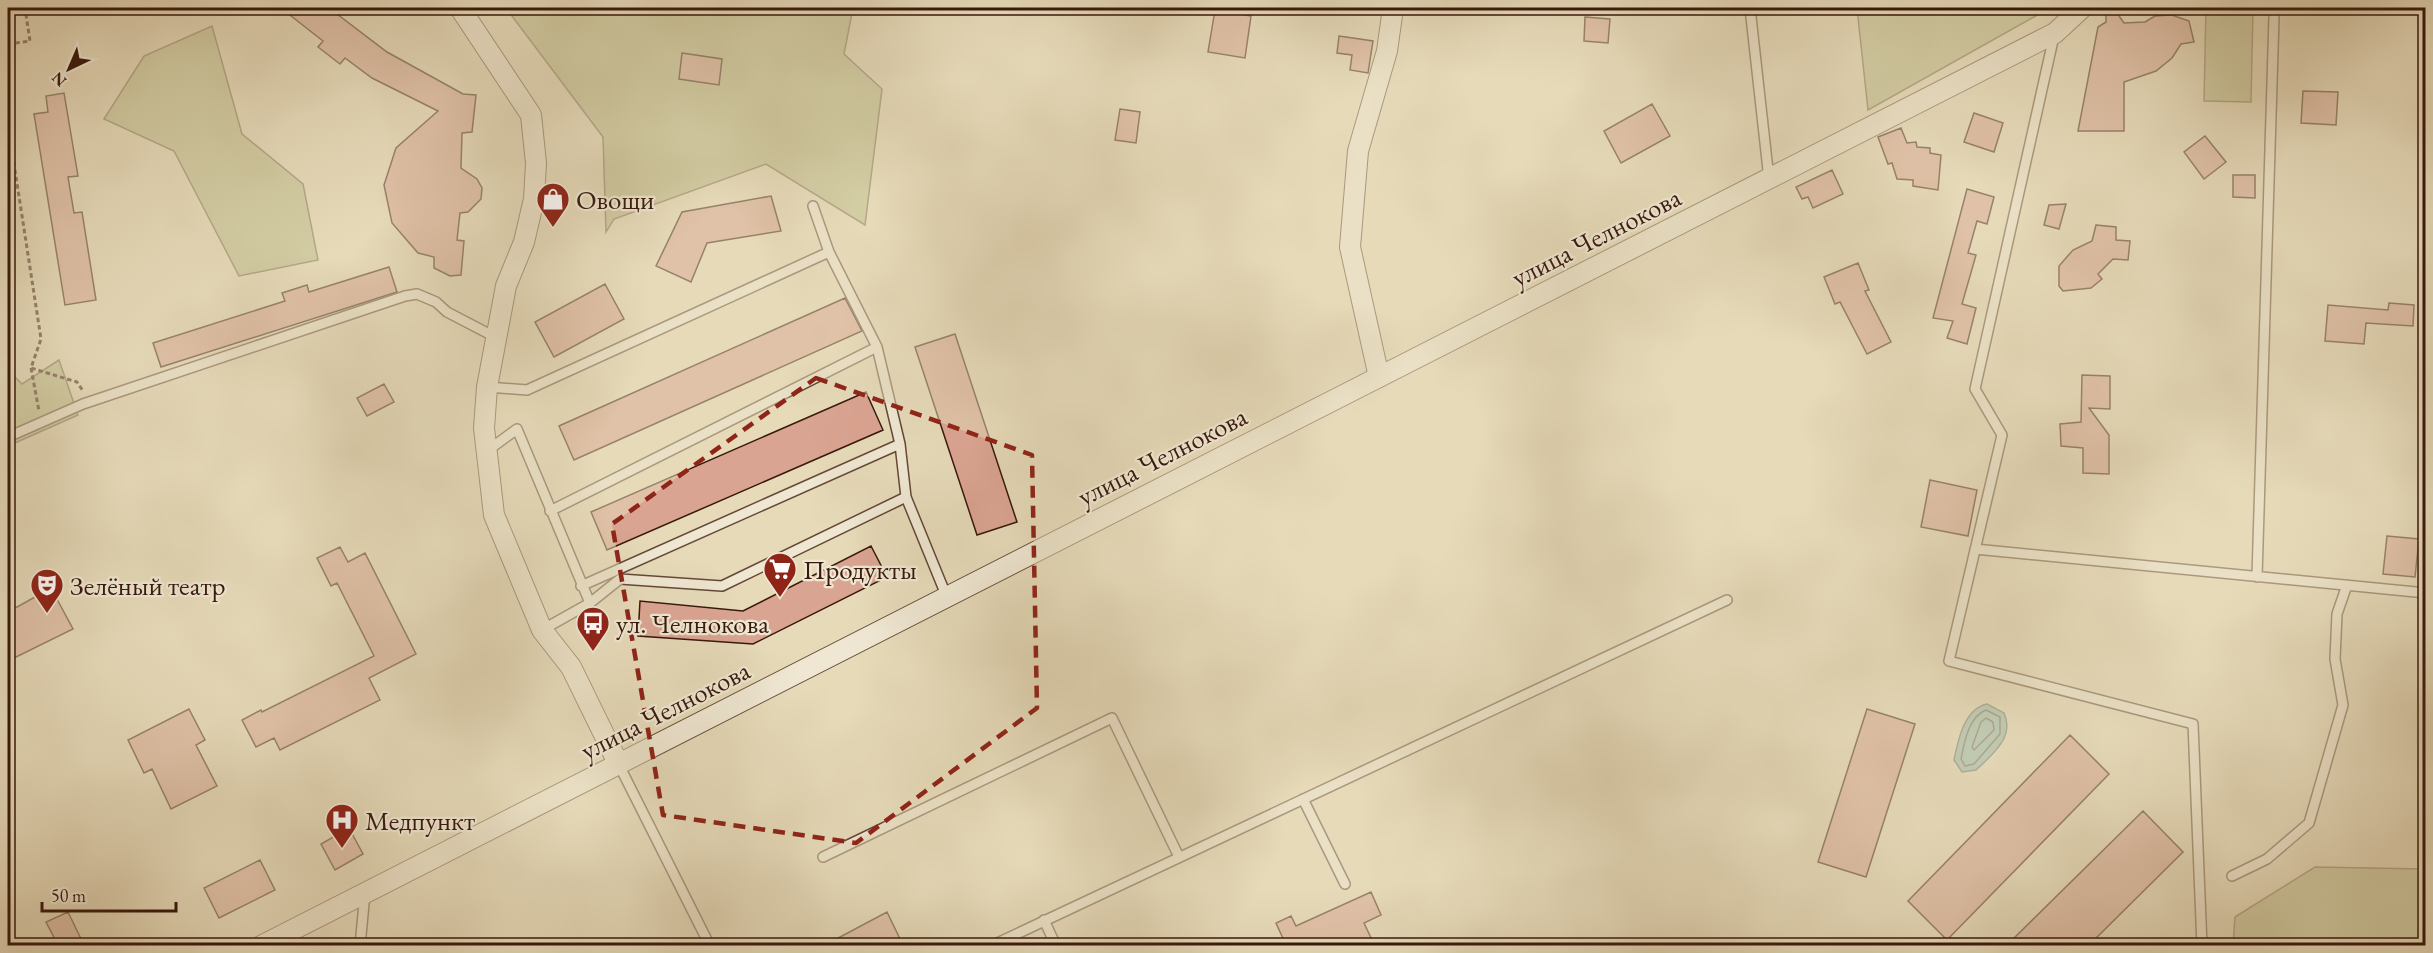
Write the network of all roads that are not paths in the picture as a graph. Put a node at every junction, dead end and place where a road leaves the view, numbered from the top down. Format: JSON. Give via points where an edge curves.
{"nodes":[{"id":1,"x":460,"y":8,"type":"edge"},
{"id":2,"x":1393,"y":8,"type":"edge"},
{"id":3,"x":1750,"y":8,"type":"edge"},
{"id":4,"x":2082,"y":8,"type":"edge"},
{"id":5,"x":2274,"y":17,"type":"dead end"},
{"id":6,"x":2055,"y":33,"type":"junction"},
{"id":7,"x":1769,"y":179,"type":"junction"},
{"id":8,"x":813,"y":206,"type":"dead end"},
{"id":9,"x":829,"y":252,"type":"junction"},
{"id":10,"x":497,"y":338,"type":"junction"},
{"id":11,"x":877,"y":347,"type":"junction"},
{"id":12,"x":1379,"y":377,"type":"junction"},
{"id":13,"x":487,"y":387,"type":"junction"},
{"id":14,"x":8,"y":437,"type":"edge"},
{"id":15,"x":900,"y":444,"type":"junction"},
{"id":16,"x":485,"y":452,"type":"junction"},
{"id":17,"x":906,"y":497,"type":"junction"},
{"id":18,"x":550,"y":511,"type":"junction"},
{"id":19,"x":1975,"y":549,"type":"junction"},
{"id":20,"x":2257,"y":577,"type":"junction"},
{"id":21,"x":2347,"y":585,"type":"junction"},
{"id":22,"x":580,"y":586,"type":"junction"},
{"id":23,"x":2426,"y":593,"type":"edge"},
{"id":24,"x":946,"y":595,"type":"junction"},
{"id":25,"x":1726,"y":600,"type":"dead end"},
{"id":26,"x":590,"y":603,"type":"junction"},
{"id":27,"x":542,"y":630,"type":"junction"},
{"id":28,"x":619,"y":765,"type":"junction"},
{"id":29,"x":1304,"y":799,"type":"junction"},
{"id":30,"x":823,"y":857,"type":"dead end"},
{"id":31,"x":1179,"y":857,"type":"junction"},
{"id":32,"x":2232,"y":876,"type":"dead end"},
{"id":33,"x":1345,"y":884,"type":"dead end"},
{"id":34,"x":365,"y":893,"type":"junction"},
{"id":35,"x":1044,"y":920,"type":"junction"},
{"id":36,"x":261,"y":945,"type":"edge"},
{"id":37,"x":360,"y":945,"type":"edge"},
{"id":38,"x":710,"y":945,"type":"edge"},
{"id":39,"x":991,"y":945,"type":"edge"},
{"id":40,"x":1056,"y":945,"type":"edge"},
{"id":41,"x":2202,"y":945,"type":"edge"}],
"edges":[{"from":1,"to":10,"type":"street","via":[[531,115],[534,200],[524,242],[507,286]]},
{"from":2,"to":12,"type":"street","via":[[1387,51],[1359,151],[1350,248]]},
{"from":3,"to":7,"type":"lane"},
{"from":4,"to":6,"type":"street","name":"улица Челнокова"},
{"from":5,"to":20,"type":"lane"},
{"from":6,"to":7,"type":"street","name":"улица Челнокова"},
{"from":6,"to":19,"type":"lane","via":[[1975,389],[2002,435]]},
{"from":7,"to":12,"type":"street","name":"улица Челнокова"},
{"from":8,"to":9,"type":"lane"},
{"from":9,"to":11,"type":"lane"},
{"from":9,"to":13,"type":"lane","via":[[527,390]]},
{"from":10,"to":13,"type":"street"},
{"from":10,"to":14,"type":"lane","via":[[417,294],[90,401]]},
{"from":11,"to":15,"type":"lane"},
{"from":11,"to":18,"type":"lane"},
{"from":12,"to":24,"type":"street","name":"улица Челнокова"},
{"from":13,"to":16,"type":"street"},
{"from":15,"to":17,"type":"lane"},
{"from":15,"to":22,"type":"lane"},
{"from":16,"to":18,"type":"lane","via":[[517,429]]},
{"from":16,"to":27,"type":"street","via":[[494,515]]},
{"from":17,"to":24,"type":"lane"},
{"from":17,"to":26,"type":"lane","via":[[723,586],[620,579]]},
{"from":18,"to":22,"type":"lane"},
{"from":19,"to":20,"type":"lane"},
{"from":19,"to":41,"type":"lane","via":[[1949,661],[2193,724]]},
{"from":20,"to":21,"type":"lane"},
{"from":21,"to":23,"type":"lane"},
{"from":21,"to":32,"type":"lane","via":[[2337,614],[2336,659],[2343,705],[2309,823],[2267,860]]},
{"from":22,"to":26,"type":"lane"},
{"from":24,"to":28,"type":"street","name":"улица Челнокова"},
{"from":25,"to":29,"type":"lane"},
{"from":26,"to":27,"type":"lane"},
{"from":27,"to":28,"type":"street","via":[[571,667]]},
{"from":28,"to":34,"type":"street","name":"улица Челнокова"},
{"from":28,"to":38,"type":"lane"},
{"from":29,"to":31,"type":"lane"},
{"from":29,"to":33,"type":"lane"},
{"from":30,"to":31,"type":"lane","via":[[1112,718]]},
{"from":31,"to":35,"type":"lane"},
{"from":34,"to":36,"type":"street","name":"улица Челнокова"},
{"from":34,"to":37,"type":"lane"},
{"from":35,"to":39,"type":"lane"},
{"from":35,"to":40,"type":"lane"}]}
